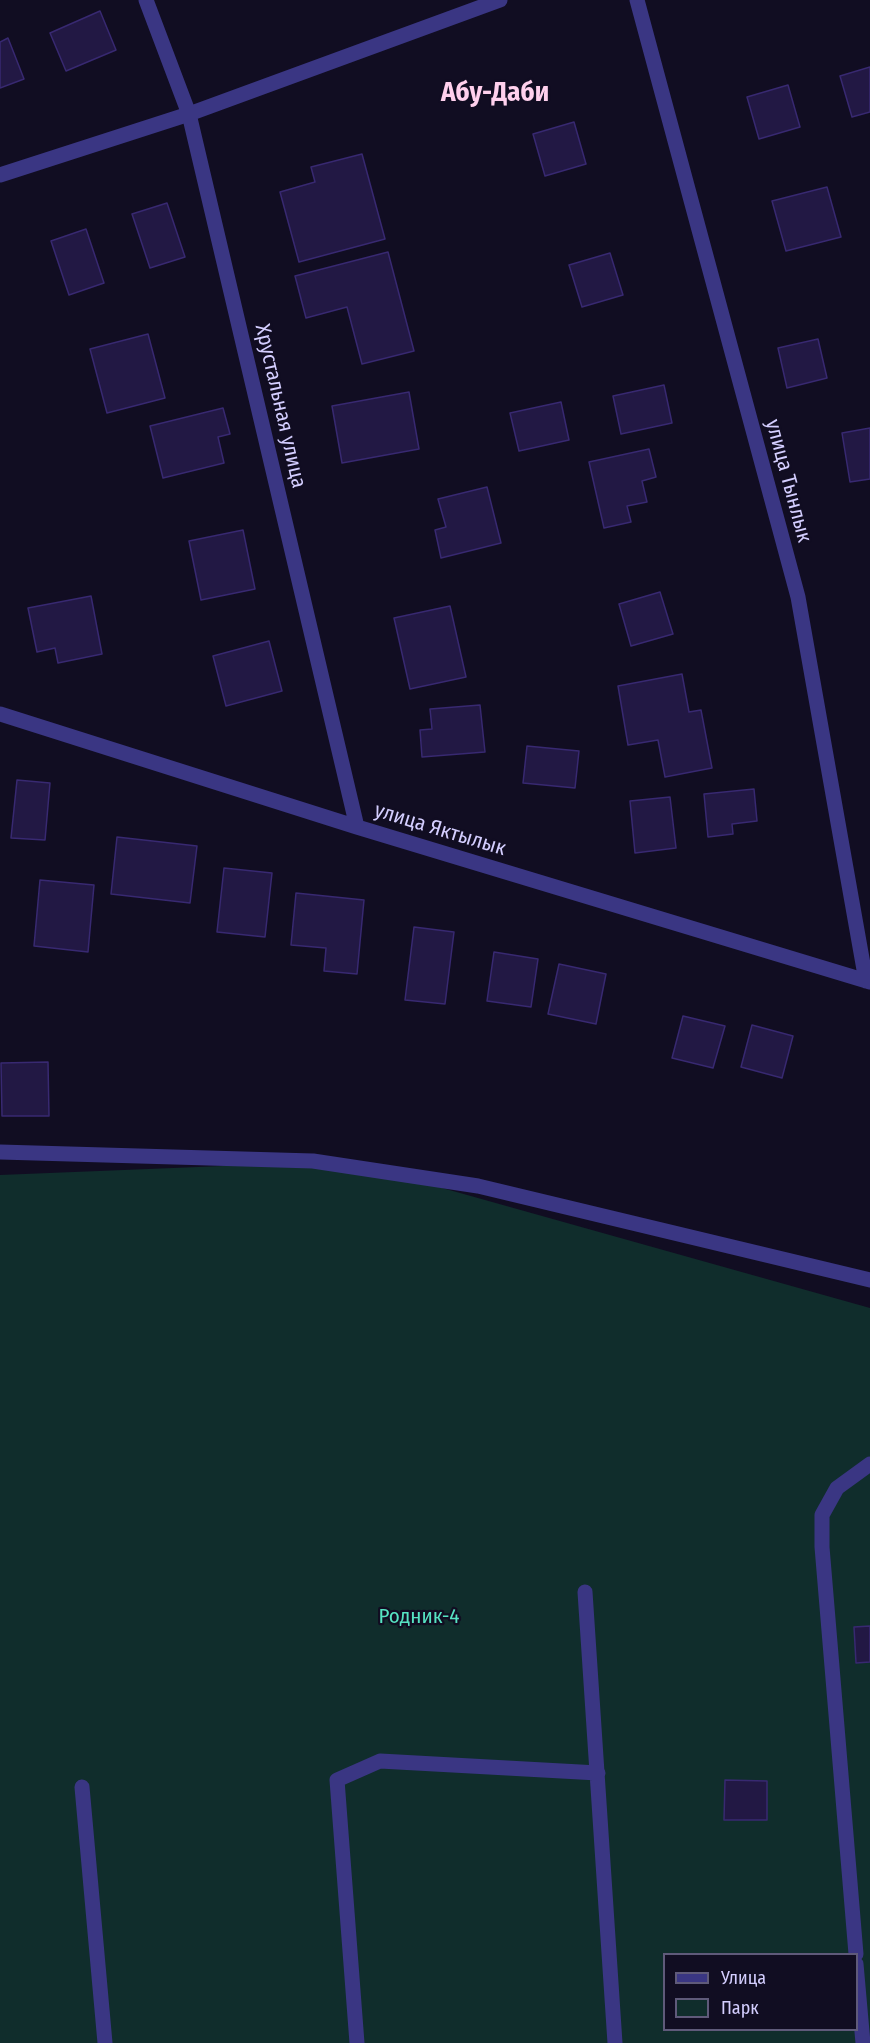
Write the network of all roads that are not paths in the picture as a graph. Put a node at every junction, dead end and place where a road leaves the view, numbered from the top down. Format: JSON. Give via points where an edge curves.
{"nodes":[{"id":1,"x":146,"y":0,"type":"edge"},
{"id":2,"x":500,"y":0,"type":"edge"},
{"id":3,"x":637,"y":0,"type":"edge"},
{"id":4,"x":189,"y":114,"type":"junction"},
{"id":5,"x":0,"y":175,"type":"edge"},
{"id":6,"x":0,"y":714,"type":"edge"},
{"id":7,"x":357,"y":827,"type":"junction"},
{"id":8,"x":868,"y":981,"type":"edge"},
{"id":9,"x":0,"y":1152,"type":"edge"},
{"id":10,"x":870,"y":1280,"type":"edge"},
{"id":11,"x":870,"y":1464,"type":"edge"},
{"id":12,"x":585,"y":1592,"type":"dead end"},
{"id":13,"x":598,"y":1773,"type":"junction"},
{"id":14,"x":82,"y":1787,"type":"dead end"},
{"id":15,"x":856,"y":1953,"type":"edge"},
{"id":16,"x":858,"y":1987,"type":"edge"},
{"id":17,"x":105,"y":2043,"type":"edge"},
{"id":18,"x":357,"y":2043,"type":"edge"},
{"id":19,"x":615,"y":2043,"type":"edge"},
{"id":20,"x":863,"y":2043,"type":"edge"}],
"edges":[{"from":1,"to":4,"type":"street","name":"Хрустальная улица"},
{"from":2,"to":4,"type":"street"},
{"from":3,"to":8,"type":"street","name":"улица Тынлык","via":[[798,597]]},
{"from":4,"to":5,"type":"street"},
{"from":4,"to":7,"type":"street","name":"Хрустальная улица"},
{"from":6,"to":7,"type":"street","name":"улица Яктылык"},
{"from":7,"to":8,"type":"street","name":"улица Яктылык"},
{"from":9,"to":10,"type":"street","via":[[313,1161],[478,1186]]},
{"from":11,"to":15,"type":"street","via":[[837,1488],[822,1515]]},
{"from":12,"to":13,"type":"street"},
{"from":13,"to":18,"type":"street","via":[[380,1761],[337,1779]]},
{"from":13,"to":19,"type":"street"},
{"from":14,"to":17,"type":"street"},
{"from":16,"to":20,"type":"street"}]}
